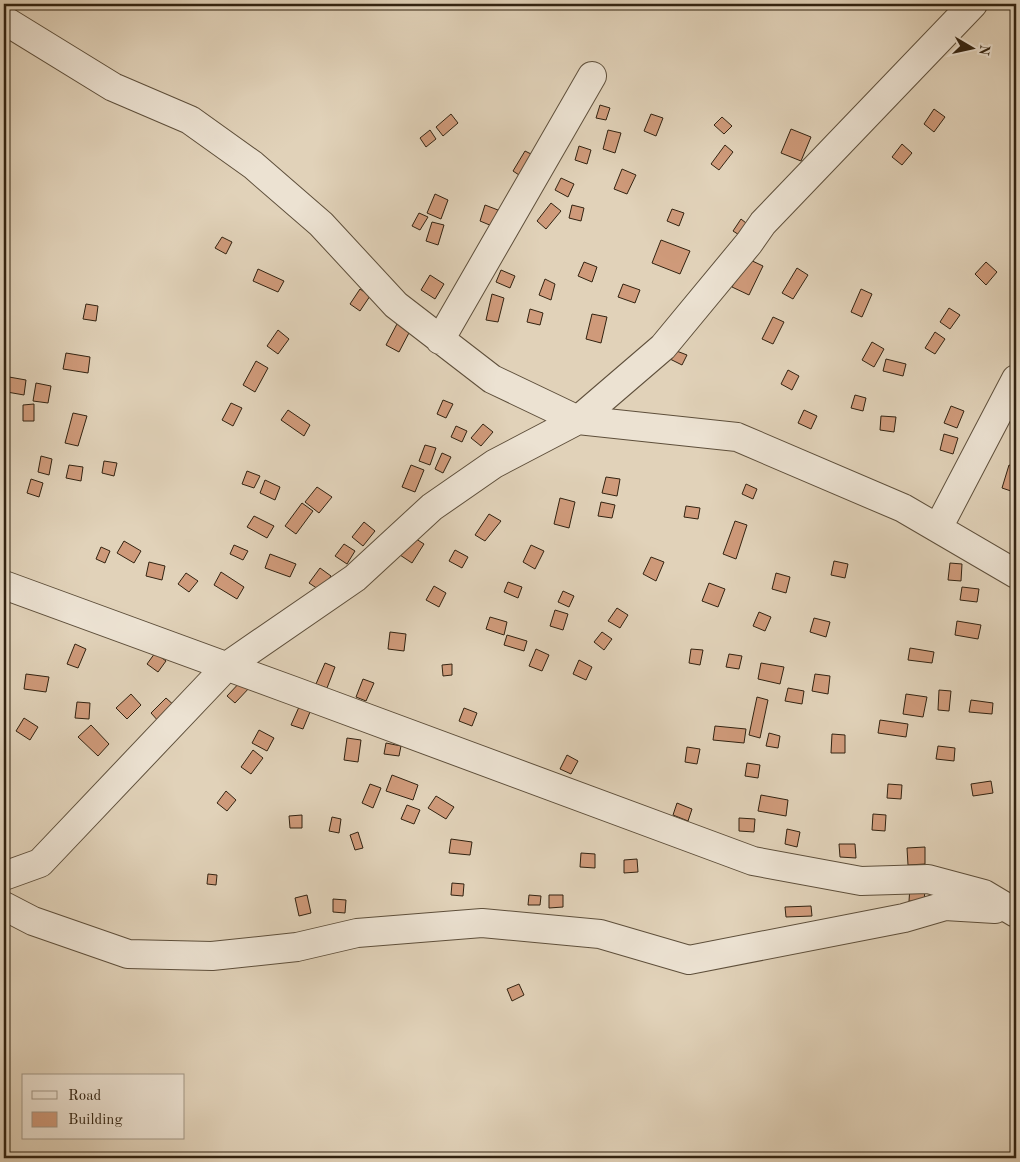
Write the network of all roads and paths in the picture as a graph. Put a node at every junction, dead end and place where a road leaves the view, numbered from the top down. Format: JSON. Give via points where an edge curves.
{"nodes":[{"id":1,"x":973,"y":4,"type":"edge"},
{"id":2,"x":4,"y":20,"type":"edge"},
{"id":3,"x":592,"y":76,"type":"dead end"},
{"id":4,"x":440,"y":340,"type":"junction"},
{"id":5,"x":1016,"y":379,"type":"edge"},
{"id":6,"x":578,"y":420,"type":"junction"},
{"id":7,"x":938,"y":528,"type":"junction"},
{"id":8,"x":1016,"y":574,"type":"edge"},
{"id":9,"x":4,"y":585,"type":"edge"},
{"id":10,"x":227,"y":666,"type":"junction"},
{"id":11,"x":4,"y":876,"type":"edge"},
{"id":12,"x":4,"y":906,"type":"edge"},
{"id":13,"x":1014,"y":912,"type":"edge"}],
"edges":[{"from":1,"to":6,"type":"street","via":[[763,223],[663,347]]},
{"from":2,"to":4,"type":"street","via":[[113,87],[190,120],[253,165],[321,224],[396,306]]},
{"from":3,"to":4,"type":"street"},
{"from":4,"to":6,"type":"street","via":[[492,379]]},
{"from":5,"to":7,"type":"street"},
{"from":6,"to":7,"type":"street","via":[[737,437],[904,508]]},
{"from":6,"to":10,"type":"street","via":[[494,464],[432,507],[354,578]]},
{"from":7,"to":8,"type":"street"},
{"from":9,"to":10,"type":"street"},
{"from":10,"to":11,"type":"street","via":[[40,863]]},
{"from":10,"to":13,"type":"street","via":[[753,861],[861,881],[928,879],[984,894]]},
{"from":12,"to":13,"type":"street","via":[[33,921],[128,954],[212,956],[296,947],[358,933],[482,922],[600,934],[689,960],[904,918],[945,906]]}]}
